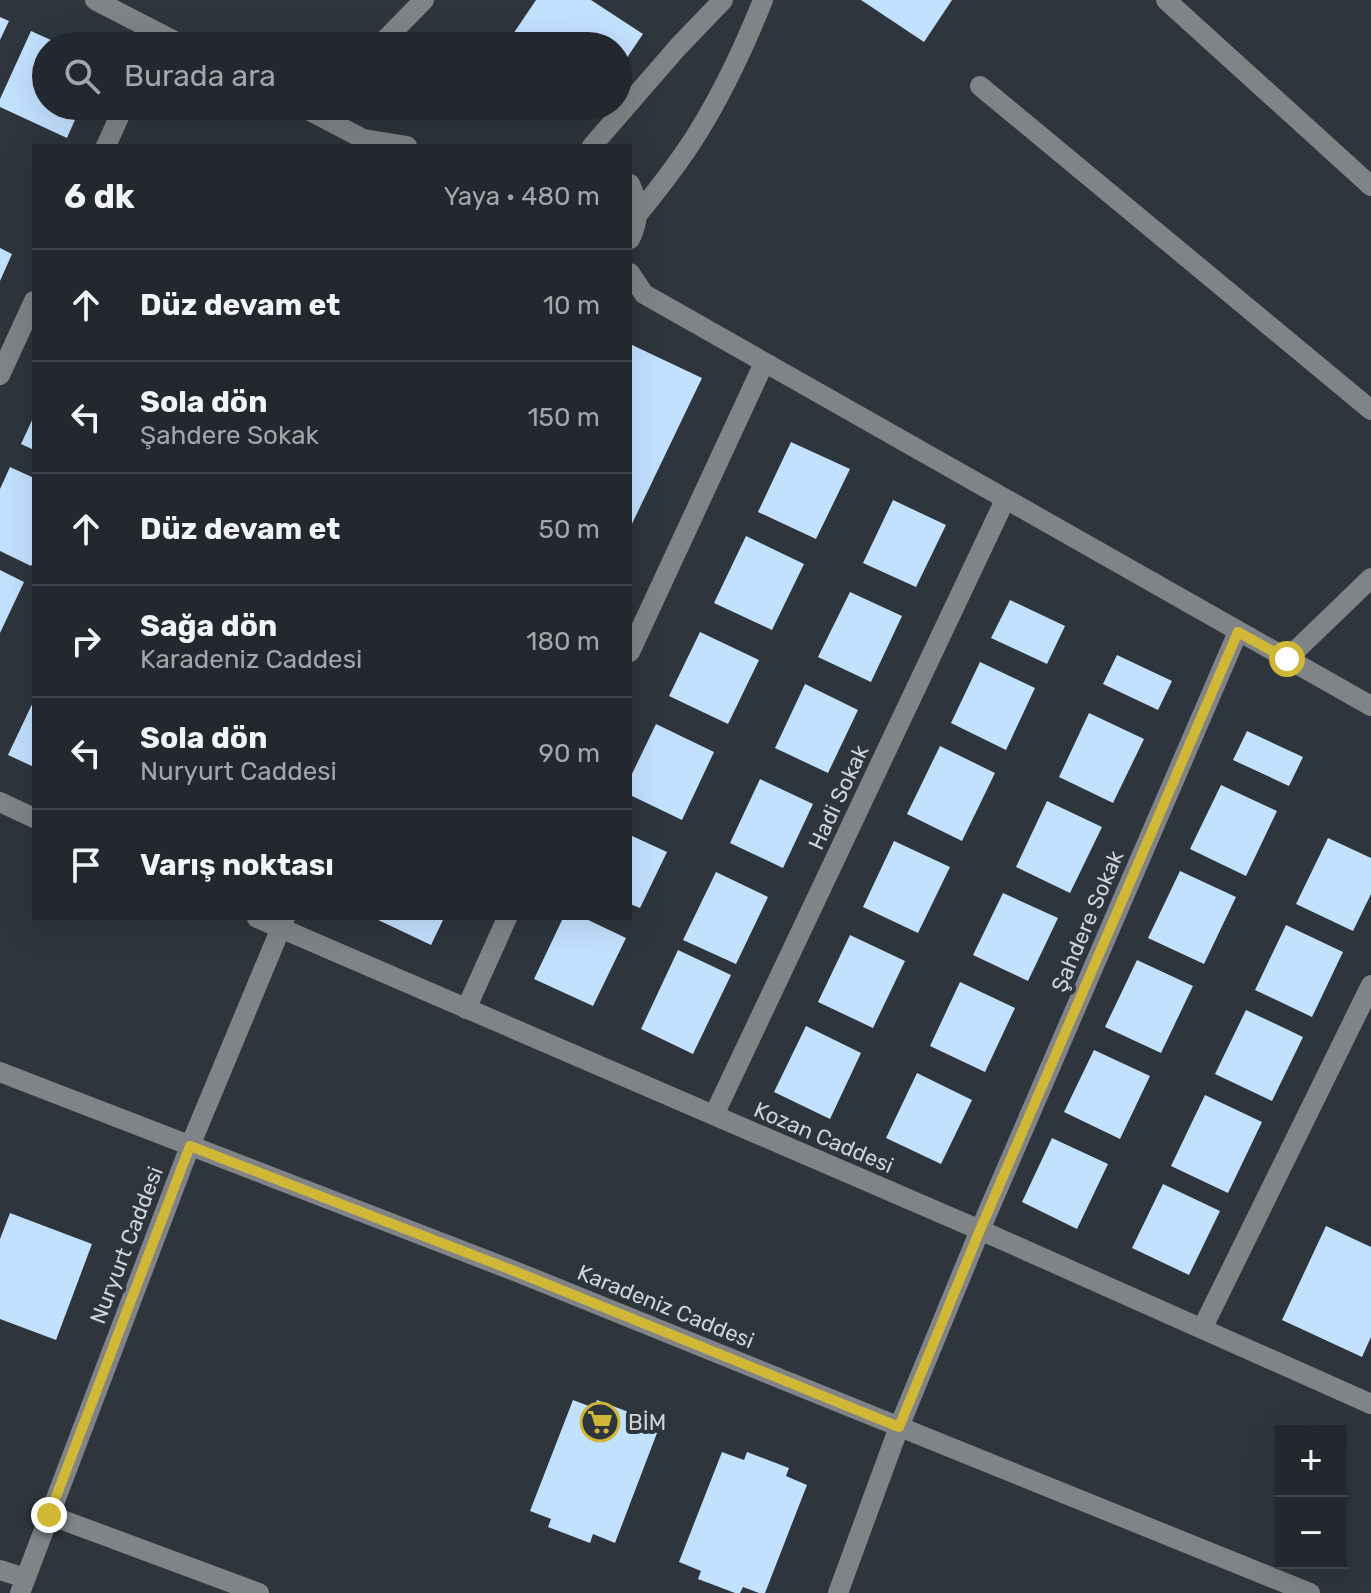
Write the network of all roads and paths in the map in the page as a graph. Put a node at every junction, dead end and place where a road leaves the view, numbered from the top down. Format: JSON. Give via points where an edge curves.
{"nodes":[{"id":1,"x":95,"y":0,"type":"edge"},
{"id":2,"x":424,"y":0,"type":"edge"},
{"id":3,"x":723,"y":0,"type":"edge"},
{"id":4,"x":763,"y":0,"type":"edge"},
{"id":5,"x":1166,"y":0,"type":"edge"},
{"id":6,"x":144,"y":32,"type":"edge"},
{"id":7,"x":393,"y":32,"type":"edge"},
{"id":8,"x":980,"y":86,"type":"dead end"},
{"id":9,"x":632,"y":100,"type":"edge"},
{"id":10,"x":118,"y":120,"type":"edge"},
{"id":11,"x":332,"y":120,"type":"edge"},
{"id":12,"x":615,"y":120,"type":"edge"},
{"id":13,"x":370,"y":142,"type":"edge"},
{"id":14,"x":107,"y":144,"type":"edge"},
{"id":15,"x":594,"y":144,"type":"edge"},
{"id":16,"x":1371,"y":186,"type":"edge"},
{"id":17,"x":632,"y":189,"type":"edge"},
{"id":18,"x":638,"y":214,"type":"junction"},
{"id":19,"x":632,"y":235,"type":"edge"},
{"id":20,"x":632,"y":276,"type":"edge"},
{"id":21,"x":32,"y":305,"type":"edge"},
{"id":22,"x":764,"y":363,"type":"junction"},
{"id":23,"x":0,"y":375,"type":"edge"},
{"id":24,"x":1371,"y":410,"type":"edge"},
{"id":25,"x":1005,"y":500,"type":"junction"},
{"id":26,"x":1371,"y":578,"type":"edge"},
{"id":27,"x":1238,"y":632,"type":"junction"},
{"id":28,"x":632,"y":648,"type":"edge"},
{"id":29,"x":1287,"y":659,"type":"junction"},
{"id":30,"x":1371,"y":706,"type":"edge"},
{"id":31,"x":0,"y":802,"type":"edge"},
{"id":32,"x":32,"y":817,"type":"edge"},
{"id":33,"x":506,"y":920,"type":"edge"},
{"id":34,"x":283,"y":923,"type":"edge"},
{"id":35,"x":1371,"y":985,"type":"edge"},
{"id":36,"x":466,"y":1009,"type":"junction"},
{"id":37,"x":0,"y":1072,"type":"edge"},
{"id":38,"x":714,"y":1115,"type":"junction"},
{"id":39,"x":190,"y":1146,"type":"junction"},
{"id":40,"x":980,"y":1230,"type":"junction"},
{"id":41,"x":1202,"y":1329,"type":"junction"},
{"id":42,"x":1371,"y":1404,"type":"edge"},
{"id":43,"x":899,"y":1427,"type":"junction"},
{"id":44,"x":49,"y":1515,"type":"junction"},
{"id":45,"x":0,"y":1570,"type":"edge"},
{"id":46,"x":22,"y":1586,"type":"edge"},
{"id":47,"x":259,"y":1593,"type":"edge"},
{"id":48,"x":838,"y":1593,"type":"edge"},
{"id":49,"x":1310,"y":1593,"type":"edge"}],
"edges":[{"from":1,"to":6,"type":"street"},
{"from":2,"to":7,"type":"street"},
{"from":3,"to":9,"type":"street"},
{"from":4,"to":18,"type":"street","via":[[699,131]]},
{"from":5,"to":16,"type":"street"},
{"from":8,"to":24,"type":"street"},
{"from":10,"to":14,"type":"street"},
{"from":11,"to":13,"type":"street"},
{"from":12,"to":15,"type":"street"},
{"from":17,"to":18,"type":"street"},
{"from":18,"to":19,"type":"street"},
{"from":20,"to":22,"type":"street","via":[[644,294]]},
{"from":21,"to":23,"type":"street"},
{"from":22,"to":25,"type":"street"},
{"from":22,"to":28,"type":"street"},
{"from":25,"to":27,"type":"street"},
{"from":25,"to":38,"type":"street","name":"Hadi Sokak"},
{"from":26,"to":29,"type":"street"},
{"from":27,"to":29,"type":"street"},
{"from":27,"to":40,"type":"street","name":"Şahdere Sokak"},
{"from":29,"to":30,"type":"street"},
{"from":31,"to":32,"type":"street"},
{"from":33,"to":36,"type":"street"},
{"from":34,"to":36,"type":"street","name":"Kozan Caddesi"},
{"from":34,"to":39,"type":"street","name":"Nuryurt Caddesi"},
{"from":35,"to":41,"type":"street"},
{"from":36,"to":38,"type":"street","name":"Kozan Caddesi"},
{"from":37,"to":39,"type":"street","name":"Karadeniz Caddesi"},
{"from":38,"to":40,"type":"street","name":"Kozan Caddesi"},
{"from":39,"to":43,"type":"street","name":"Karadeniz Caddesi"},
{"from":39,"to":44,"type":"street","name":"Nuryurt Caddesi"},
{"from":40,"to":41,"type":"street","name":"Kozan Caddesi"},
{"from":40,"to":43,"type":"street","name":"Şahdere Sokak"},
{"from":41,"to":42,"type":"street","name":"Kozan Caddesi"},
{"from":43,"to":48,"type":"street","name":"Şahdere Sokak"},
{"from":43,"to":49,"type":"street","name":"Karadeniz Caddesi"},
{"from":44,"to":46,"type":"street","name":"Nuryurt Caddesi"},
{"from":44,"to":47,"type":"street"},
{"from":45,"to":46,"type":"street"}]}
